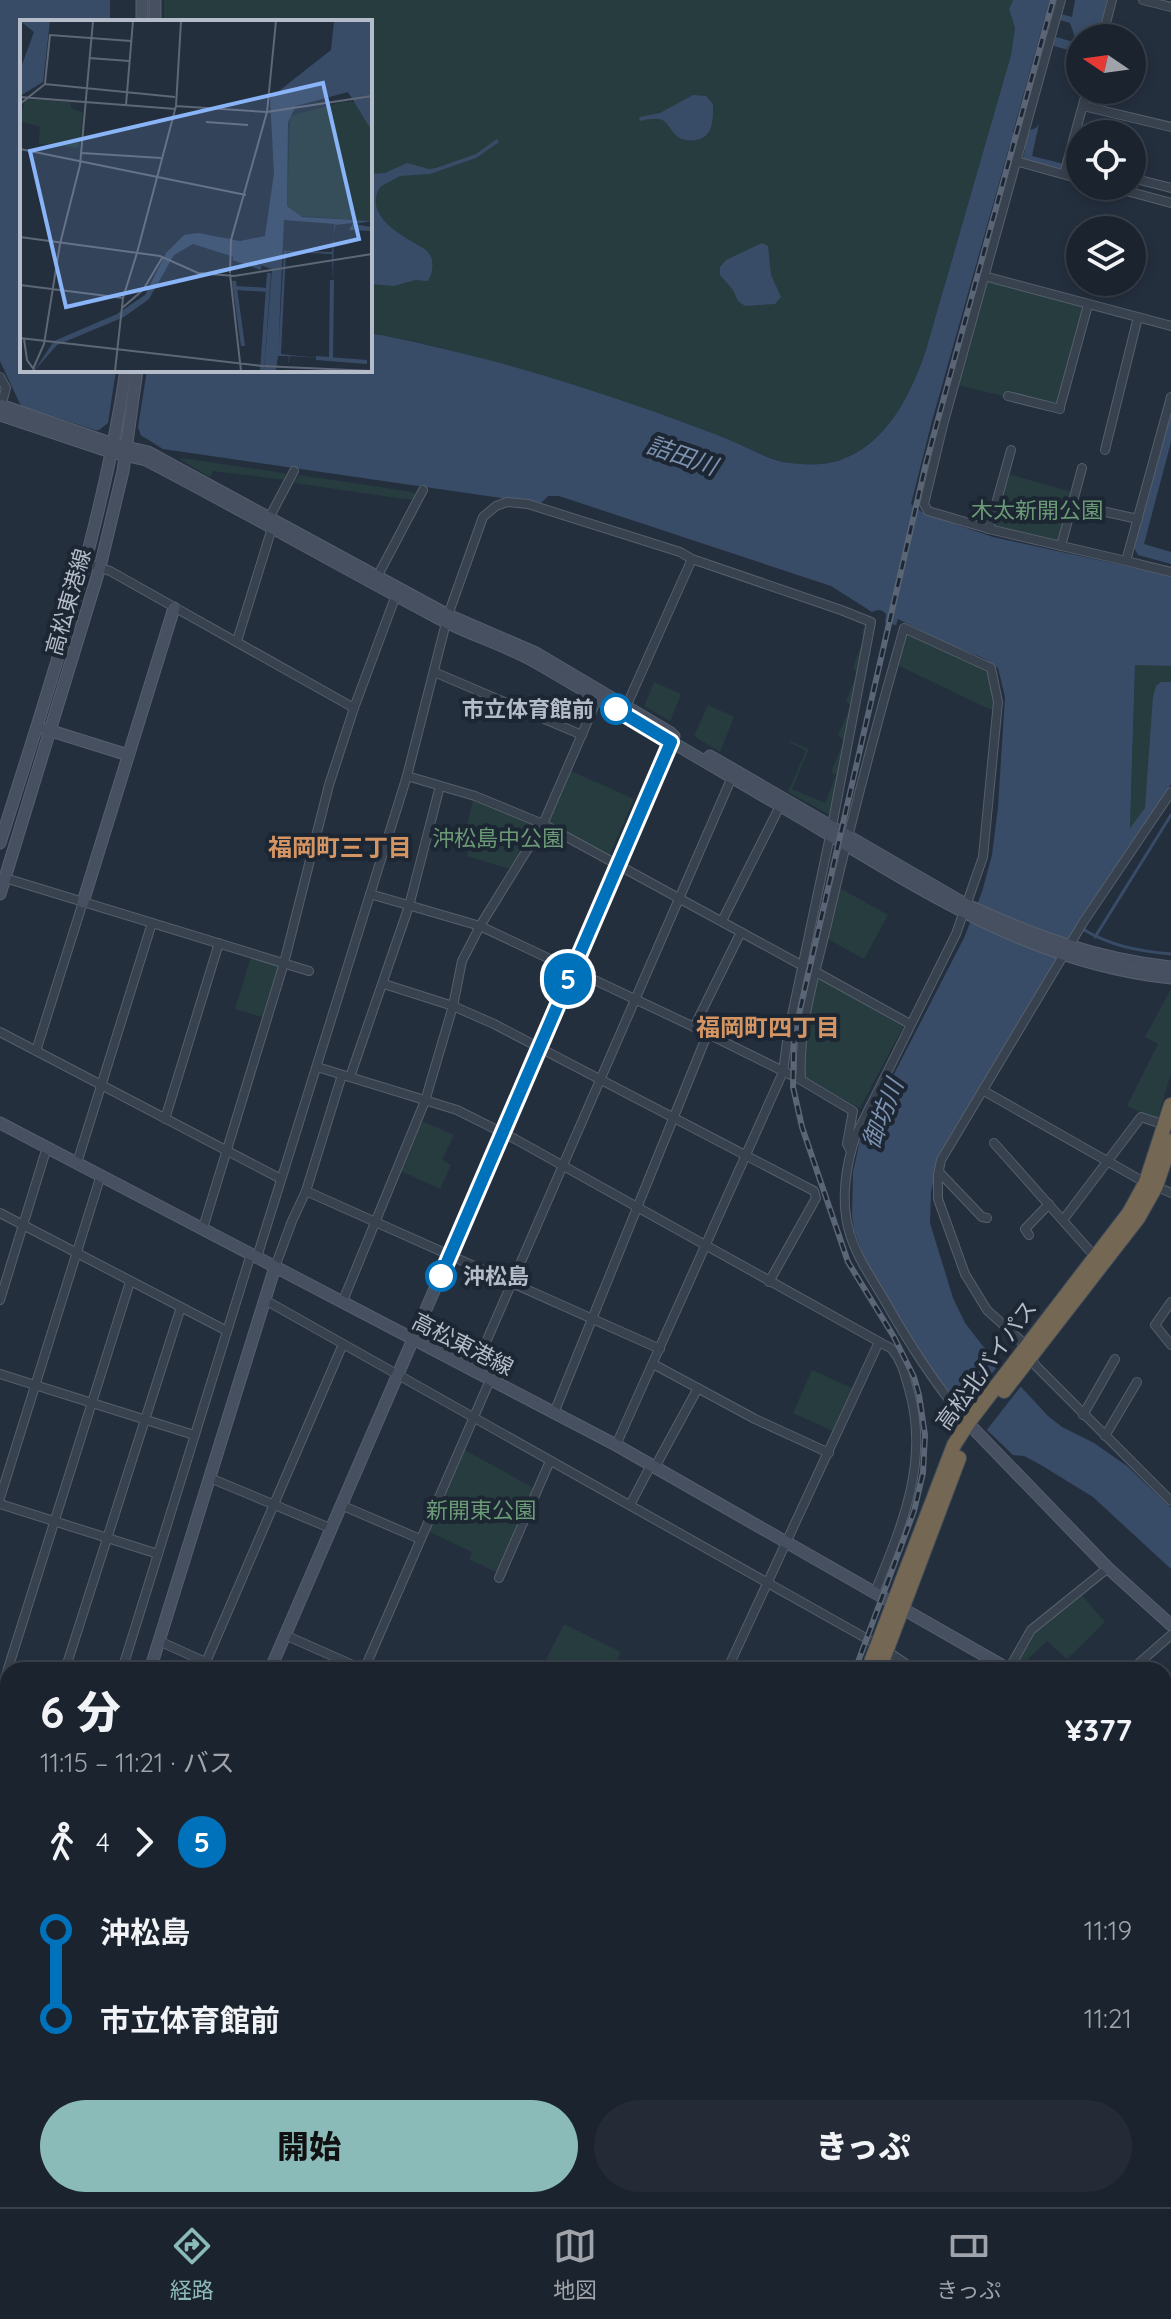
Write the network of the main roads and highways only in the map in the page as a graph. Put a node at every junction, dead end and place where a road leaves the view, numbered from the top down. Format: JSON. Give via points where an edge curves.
{"nodes":[{"id":1,"x":1171,"y":1105,"type":"edge"},
{"id":2,"x":1171,"y":1141,"type":"edge"},
{"id":3,"x":1151,"y":1184,"type":"junction"},
{"id":4,"x":882,"y":1648,"type":"junction"},
{"id":5,"x":873,"y":1662,"type":"edge"},
{"id":6,"x":880,"y":1662,"type":"edge"}],
"edges":[{"from":1,"to":3,"type":"highway","name":"高松北バイパス"},
{"from":2,"to":3,"type":"highway","name":"高松北バイパス"},
{"from":3,"to":4,"type":"highway","name":"高松北バイパス","via":[[1138,1218],[949,1457],[916,1527],[899,1605]]},
{"from":4,"to":5,"type":"highway","name":"高松北バイパス"},
{"from":4,"to":6,"type":"highway","name":"高松北バイパス"}]}
